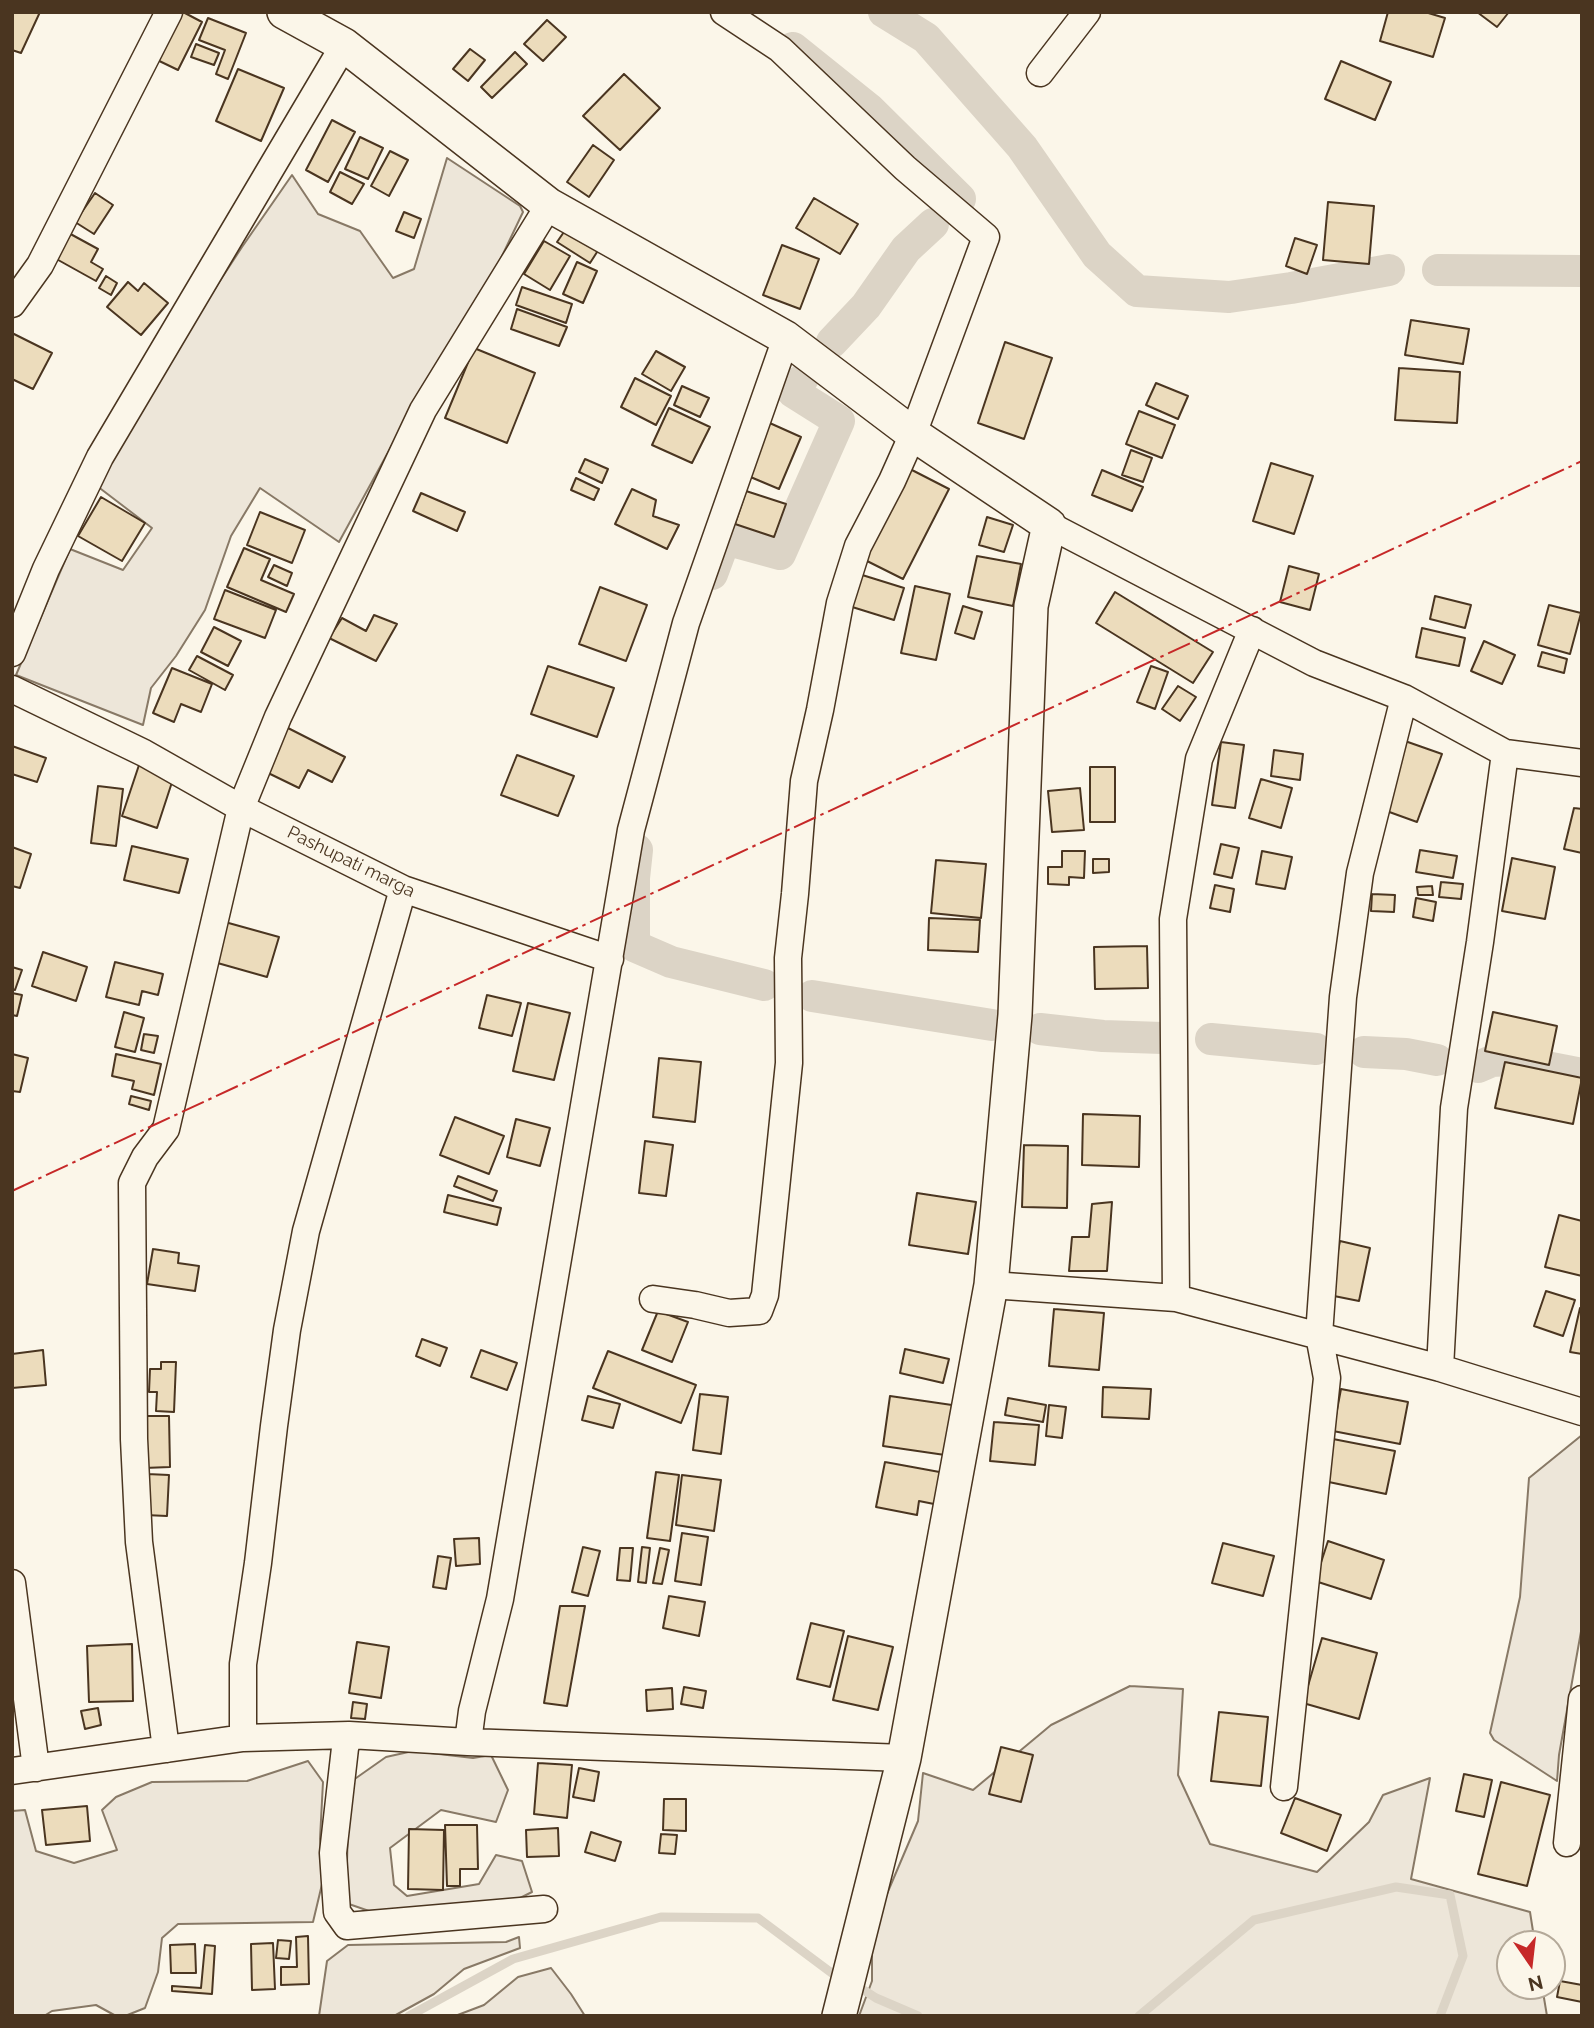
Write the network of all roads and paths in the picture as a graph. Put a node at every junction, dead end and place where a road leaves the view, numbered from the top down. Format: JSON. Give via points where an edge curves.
{"nodes":[{"id":1,"x":169,"y":12,"type":"edge"},
{"id":2,"x":284,"y":12,"type":"edge"},
{"id":3,"x":724,"y":12,"type":"edge"},
{"id":4,"x":1087,"y":12,"type":"edge"},
{"id":5,"x":344,"y":45,"type":"junction"},
{"id":6,"x":1040,"y":73,"type":"dead end"},
{"id":7,"x":549,"y":205,"type":"junction"},
{"id":8,"x":12,"y":304,"type":"edge"},
{"id":9,"x":786,"y":338,"type":"junction"},
{"id":10,"x":913,"y":433,"type":"junction"},
{"id":11,"x":1049,"y":525,"type":"junction"},
{"id":12,"x":1252,"y":630,"type":"junction"},
{"id":13,"x":12,"y":653,"type":"edge"},
{"id":14,"x":12,"y":689,"type":"edge"},
{"id":15,"x":1404,"y":698,"type":"junction"},
{"id":16,"x":1505,"y":752,"type":"junction"},
{"id":17,"x":1582,"y":763,"type":"edge"},
{"id":18,"x":242,"y":808,"type":"junction"},
{"id":19,"x":402,"y":889,"type":"junction"},
{"id":20,"x":610,"y":959,"type":"junction"},
{"id":21,"x":991,"y":1285,"type":"junction"},
{"id":22,"x":1176,"y":1298,"type":"junction"},
{"id":23,"x":653,"y":1299,"type":"dead end"},
{"id":24,"x":1319,"y":1335,"type":"junction"},
{"id":25,"x":1440,"y":1368,"type":"junction"},
{"id":26,"x":1582,"y":1412,"type":"edge"},
{"id":27,"x":12,"y":1583,"type":"edge"},
{"id":28,"x":1582,"y":1699,"type":"edge"},
{"id":29,"x":349,"y":1735,"type":"junction"},
{"id":30,"x":243,"y":1738,"type":"junction"},
{"id":31,"x":468,"y":1742,"type":"junction"},
{"id":32,"x":166,"y":1749,"type":"junction"},
{"id":33,"x":904,"y":1758,"type":"junction"},
{"id":34,"x":24,"y":1769,"type":"edge"},
{"id":35,"x":1284,"y":1787,"type":"dead end"},
{"id":36,"x":1567,"y":1843,"type":"dead end"},
{"id":37,"x":544,"y":1909,"type":"dead end"},
{"id":38,"x":839,"y":2016,"type":"edge"}],
"edges":[{"from":1,"to":8,"type":"street","via":[[40,265]]},
{"from":2,"to":5,"type":"street"},
{"from":3,"to":10,"type":"street","via":[[780,49],[905,168],[986,237]]},
{"from":4,"to":6,"type":"street"},
{"from":5,"to":7,"type":"street"},
{"from":5,"to":13,"type":"street","via":[[100,457]]},
{"from":7,"to":9,"type":"street"},
{"from":7,"to":18,"type":"street","via":[[424,410],[278,717]]},
{"from":9,"to":10,"type":"street"},
{"from":9,"to":20,"type":"street","via":[[686,623],[631,830]]},
{"from":10,"to":11,"type":"street"},
{"from":10,"to":23,"type":"street","via":[[858,546],[840,603],[804,781],[788,958],[789,1063],[765,1295],[759,1311],[729,1313]]},
{"from":11,"to":12,"type":"street"},
{"from":11,"to":21,"type":"street","via":[[1031,606],[1014,1015]]},
{"from":12,"to":15,"type":"street","via":[[1314,663]]},
{"from":12,"to":22,"type":"street","via":[[1199,759],[1173,919]]},
{"from":14,"to":18,"type":"street","name":"Pashupati marga","via":[[144,753]]},
{"from":15,"to":16,"type":"street"},
{"from":15,"to":24,"type":"street","via":[[1360,873],[1343,997]]},
{"from":16,"to":17,"type":"street"},
{"from":16,"to":25,"type":"street","via":[[1454,1108]]},
{"from":18,"to":19,"type":"street","name":"Pashupati marga"},
{"from":18,"to":32,"type":"street","via":[[166,1129],[132,1183],[139,1542]]},
{"from":19,"to":20,"type":"street","name":"Pashupati marga"},
{"from":19,"to":30,"type":"street","via":[[306,1231],[274,1426],[243,1664]]},
{"from":20,"to":31,"type":"street","via":[[503,1585],[471,1710]]},
{"from":21,"to":22,"type":"street"},
{"from":21,"to":33,"type":"street"},
{"from":22,"to":24,"type":"street"},
{"from":24,"to":25,"type":"street"},
{"from":24,"to":35,"type":"street","via":[[1327,1378]]},
{"from":25,"to":26,"type":"street"},
{"from":27,"to":34,"type":"street"},
{"from":28,"to":36,"type":"street"},
{"from":29,"to":30,"type":"street"},
{"from":29,"to":31,"type":"street"},
{"from":29,"to":37,"type":"street","via":[[333,1853],[337,1912],[347,1926]]},
{"from":30,"to":32,"type":"street"},
{"from":31,"to":33,"type":"street"},
{"from":32,"to":34,"type":"street"},
{"from":33,"to":38,"type":"street"}]}
